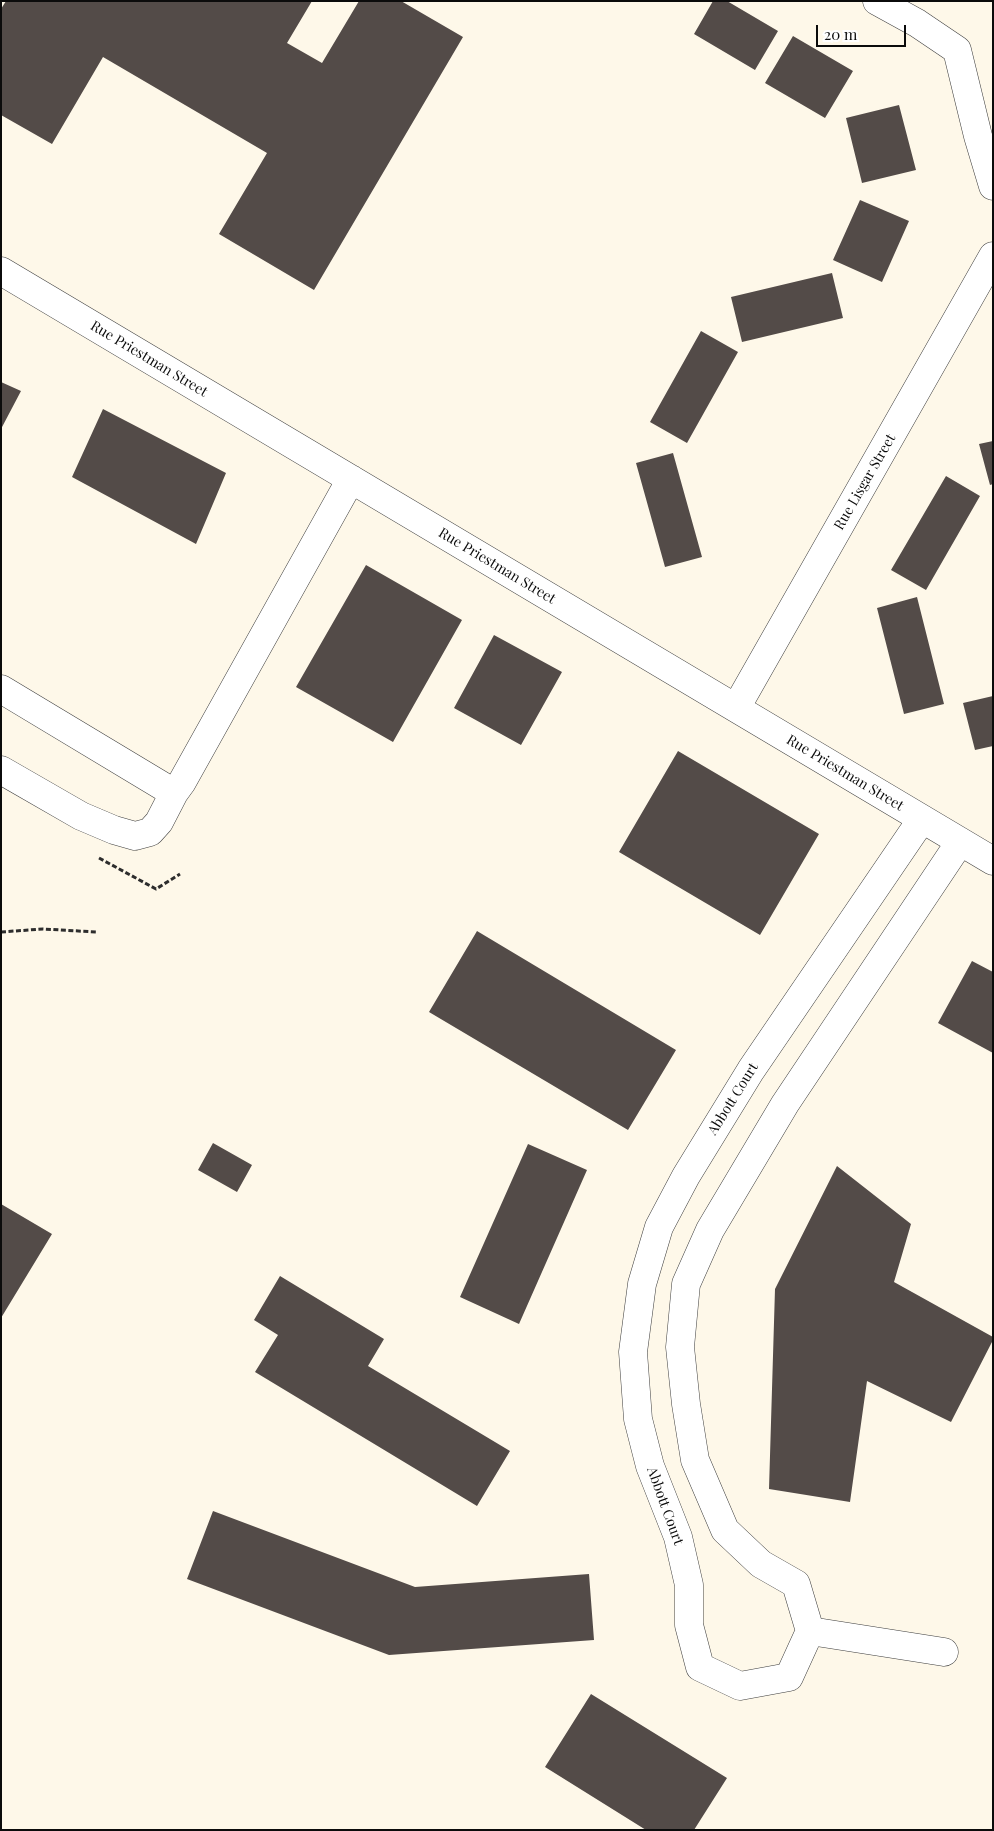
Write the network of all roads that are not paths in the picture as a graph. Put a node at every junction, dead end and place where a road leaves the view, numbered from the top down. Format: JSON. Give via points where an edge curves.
{"nodes":[{"id":1,"x":877,"y":1,"type":"edge"},
{"id":2,"x":993,"y":186,"type":"edge"},
{"id":3,"x":993,"y":256,"type":"edge"},
{"id":4,"x":1,"y":271,"type":"edge"},
{"id":5,"x":351,"y":479,"type":"junction"},
{"id":6,"x":1,"y":689,"type":"edge"},
{"id":7,"x":736,"y":708,"type":"junction"},
{"id":8,"x":1,"y":770,"type":"edge"},
{"id":9,"x":174,"y":793,"type":"junction"},
{"id":10,"x":922,"y":819,"type":"junction"},
{"id":11,"x":960,"y":842,"type":"junction"},
{"id":12,"x":993,"y":861,"type":"edge"},
{"id":13,"x":810,"y":1631,"type":"junction"},
{"id":14,"x":944,"y":1652,"type":"dead end"}],
"edges":[{"from":1,"to":2,"type":"street","via":[[957,50]]},
{"from":3,"to":7,"type":"street","name":"Rue Lisgar Street"},
{"from":4,"to":5,"type":"street","name":"Rue Priestman Street"},
{"from":5,"to":7,"type":"street","name":"Rue Priestman Street"},
{"from":5,"to":9,"type":"street"},
{"from":6,"to":9,"type":"street"},
{"from":7,"to":10,"type":"street","name":"Rue Priestman Street"},
{"from":8,"to":9,"type":"street","via":[[81,816],[135,836],[150,832]]},
{"from":10,"to":11,"type":"street","name":"Rue Priestman Street"},
{"from":10,"to":13,"type":"street","name":"Abbott Court","via":[[751,1070],[686,1176],[659,1227],[642,1284],[632,1352],[638,1419],[650,1466],[678,1537],[689,1585],[689,1625],[700,1666],[740,1686],[789,1676]]},
{"from":11,"to":12,"type":"street","name":"Rue Priestman Street"},
{"from":11,"to":13,"type":"street","via":[[785,1104],[710,1230],[686,1284],[680,1347],[695,1460],[725,1530],[761,1564],[796,1584]]},
{"from":13,"to":14,"type":"street"}]}
